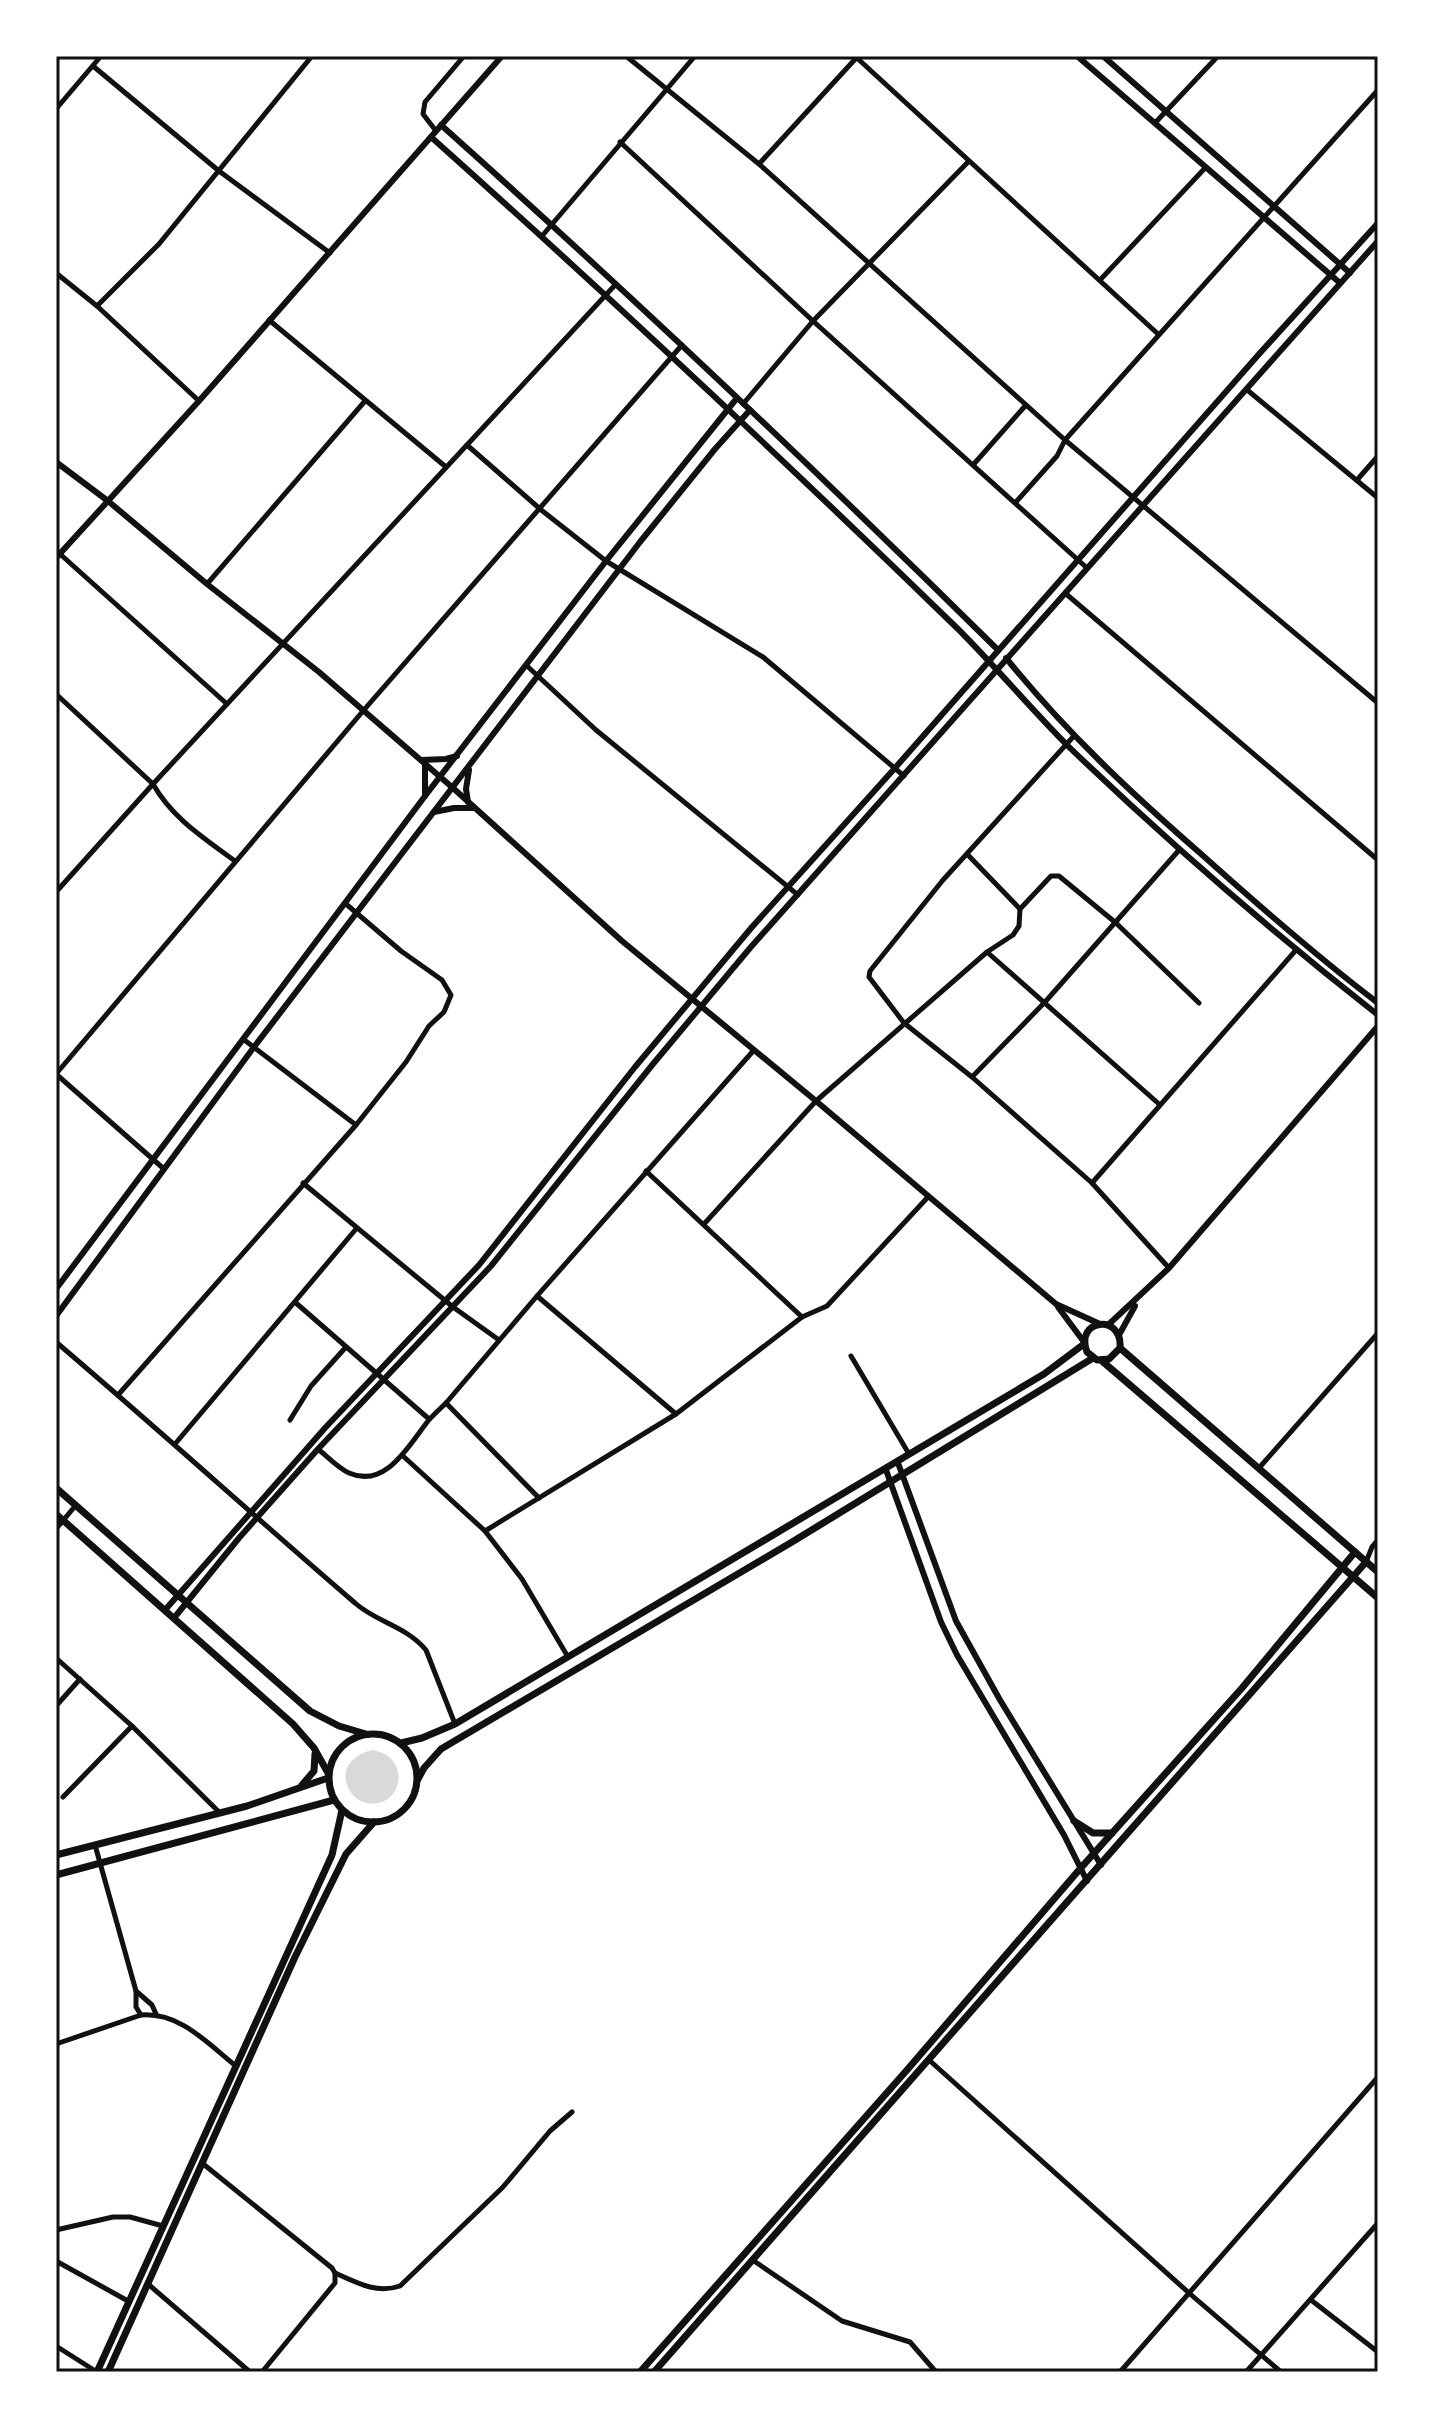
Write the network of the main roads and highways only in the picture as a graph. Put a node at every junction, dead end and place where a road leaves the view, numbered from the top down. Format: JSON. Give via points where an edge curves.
{"nodes":[{"id":1,"x":1084,"y":1343,"type":"junction"},
{"id":2,"x":1120,"y":1348,"type":"junction"},
{"id":3,"x":1093,"y":1358,"type":"junction"},
{"id":4,"x":1102,"y":1361,"type":"junction"},
{"id":5,"x":56,"y":1488,"type":"edge"},
{"id":6,"x":56,"y":1514,"type":"edge"},
{"id":7,"x":1355,"y":1552,"type":"junction"},
{"id":8,"x":1366,"y":1562,"type":"junction"},
{"id":9,"x":1343,"y":1567,"type":"junction"},
{"id":10,"x":1378,"y":1572,"type":"edge"},
{"id":11,"x":1354,"y":1577,"type":"junction"},
{"id":12,"x":1378,"y":1598,"type":"edge"},
{"id":13,"x":366,"y":1734,"type":"junction"},
{"id":14,"x":401,"y":1743,"type":"junction"},
{"id":15,"x":314,"y":1748,"type":"junction"},
{"id":16,"x":328,"y":1776,"type":"junction"},
{"id":17,"x":418,"y":1779,"type":"junction"},
{"id":18,"x":298,"y":1789,"type":"junction"},
{"id":19,"x":334,"y":1800,"type":"junction"},
{"id":20,"x":342,"y":1810,"type":"junction"},
{"id":21,"x":1074,"y":1821,"type":"road end"},
{"id":22,"x":374,"y":1822,"type":"junction"},
{"id":23,"x":1114,"y":1833,"type":"junction"},
{"id":24,"x":56,"y":1855,"type":"edge"},
{"id":25,"x":56,"y":1875,"type":"edge"},
{"id":26,"x":97,"y":2372,"type":"edge"},
{"id":27,"x":108,"y":2372,"type":"edge"},
{"id":28,"x":640,"y":2372,"type":"edge"},
{"id":29,"x":654,"y":2372,"type":"edge"}],
"edges":[{"from":1,"to":2,"type":"main road","via":[[1090,1329],[1105,1325],[1119,1335]]},
{"from":1,"to":3,"type":"main road"},
{"from":1,"to":14,"type":"main road","via":[[1044,1374],[568,1658],[455,1724]]},
{"from":2,"to":4,"type":"main road"},
{"from":2,"to":7,"type":"main road"},
{"from":3,"to":4,"type":"main road"},
{"from":3,"to":17,"type":"main road","via":[[441,1749]]},
{"from":4,"to":9,"type":"main road"},
{"from":5,"to":13,"type":"main road","via":[[310,1711]]},
{"from":6,"to":15,"type":"main road"},
{"from":7,"to":8,"type":"main road"},
{"from":7,"to":9,"type":"main road"},
{"from":8,"to":10,"type":"main road"},
{"from":8,"to":11,"type":"main road"},
{"from":9,"to":11,"type":"main road"},
{"from":9,"to":23,"type":"main road"},
{"from":11,"to":12,"type":"main road"},
{"from":11,"to":29,"type":"main road"},
{"from":13,"to":14,"type":"main road"},
{"from":13,"to":16,"type":"main road","via":[[338,1750]]},
{"from":14,"to":17,"type":"main road","via":[[413,1759]]},
{"from":15,"to":16,"type":"main road"},
{"from":15,"to":18,"type":"main road","via":[[314,1771]]},
{"from":16,"to":18,"type":"main road"},
{"from":16,"to":19,"type":"main road"},
{"from":17,"to":22,"type":"main road","via":[[405,1809]]},
{"from":18,"to":24,"type":"main road"},
{"from":19,"to":20,"type":"main road"},
{"from":19,"to":25,"type":"main road"},
{"from":20,"to":22,"type":"main road"},
{"from":20,"to":26,"type":"main road","via":[[332,1855]]},
{"from":21,"to":23,"type":"main road","via":[[1093,1833]]},
{"from":22,"to":27,"type":"main road","via":[[346,1854],[295,1957]]},
{"from":23,"to":28,"type":"main road"}]}
